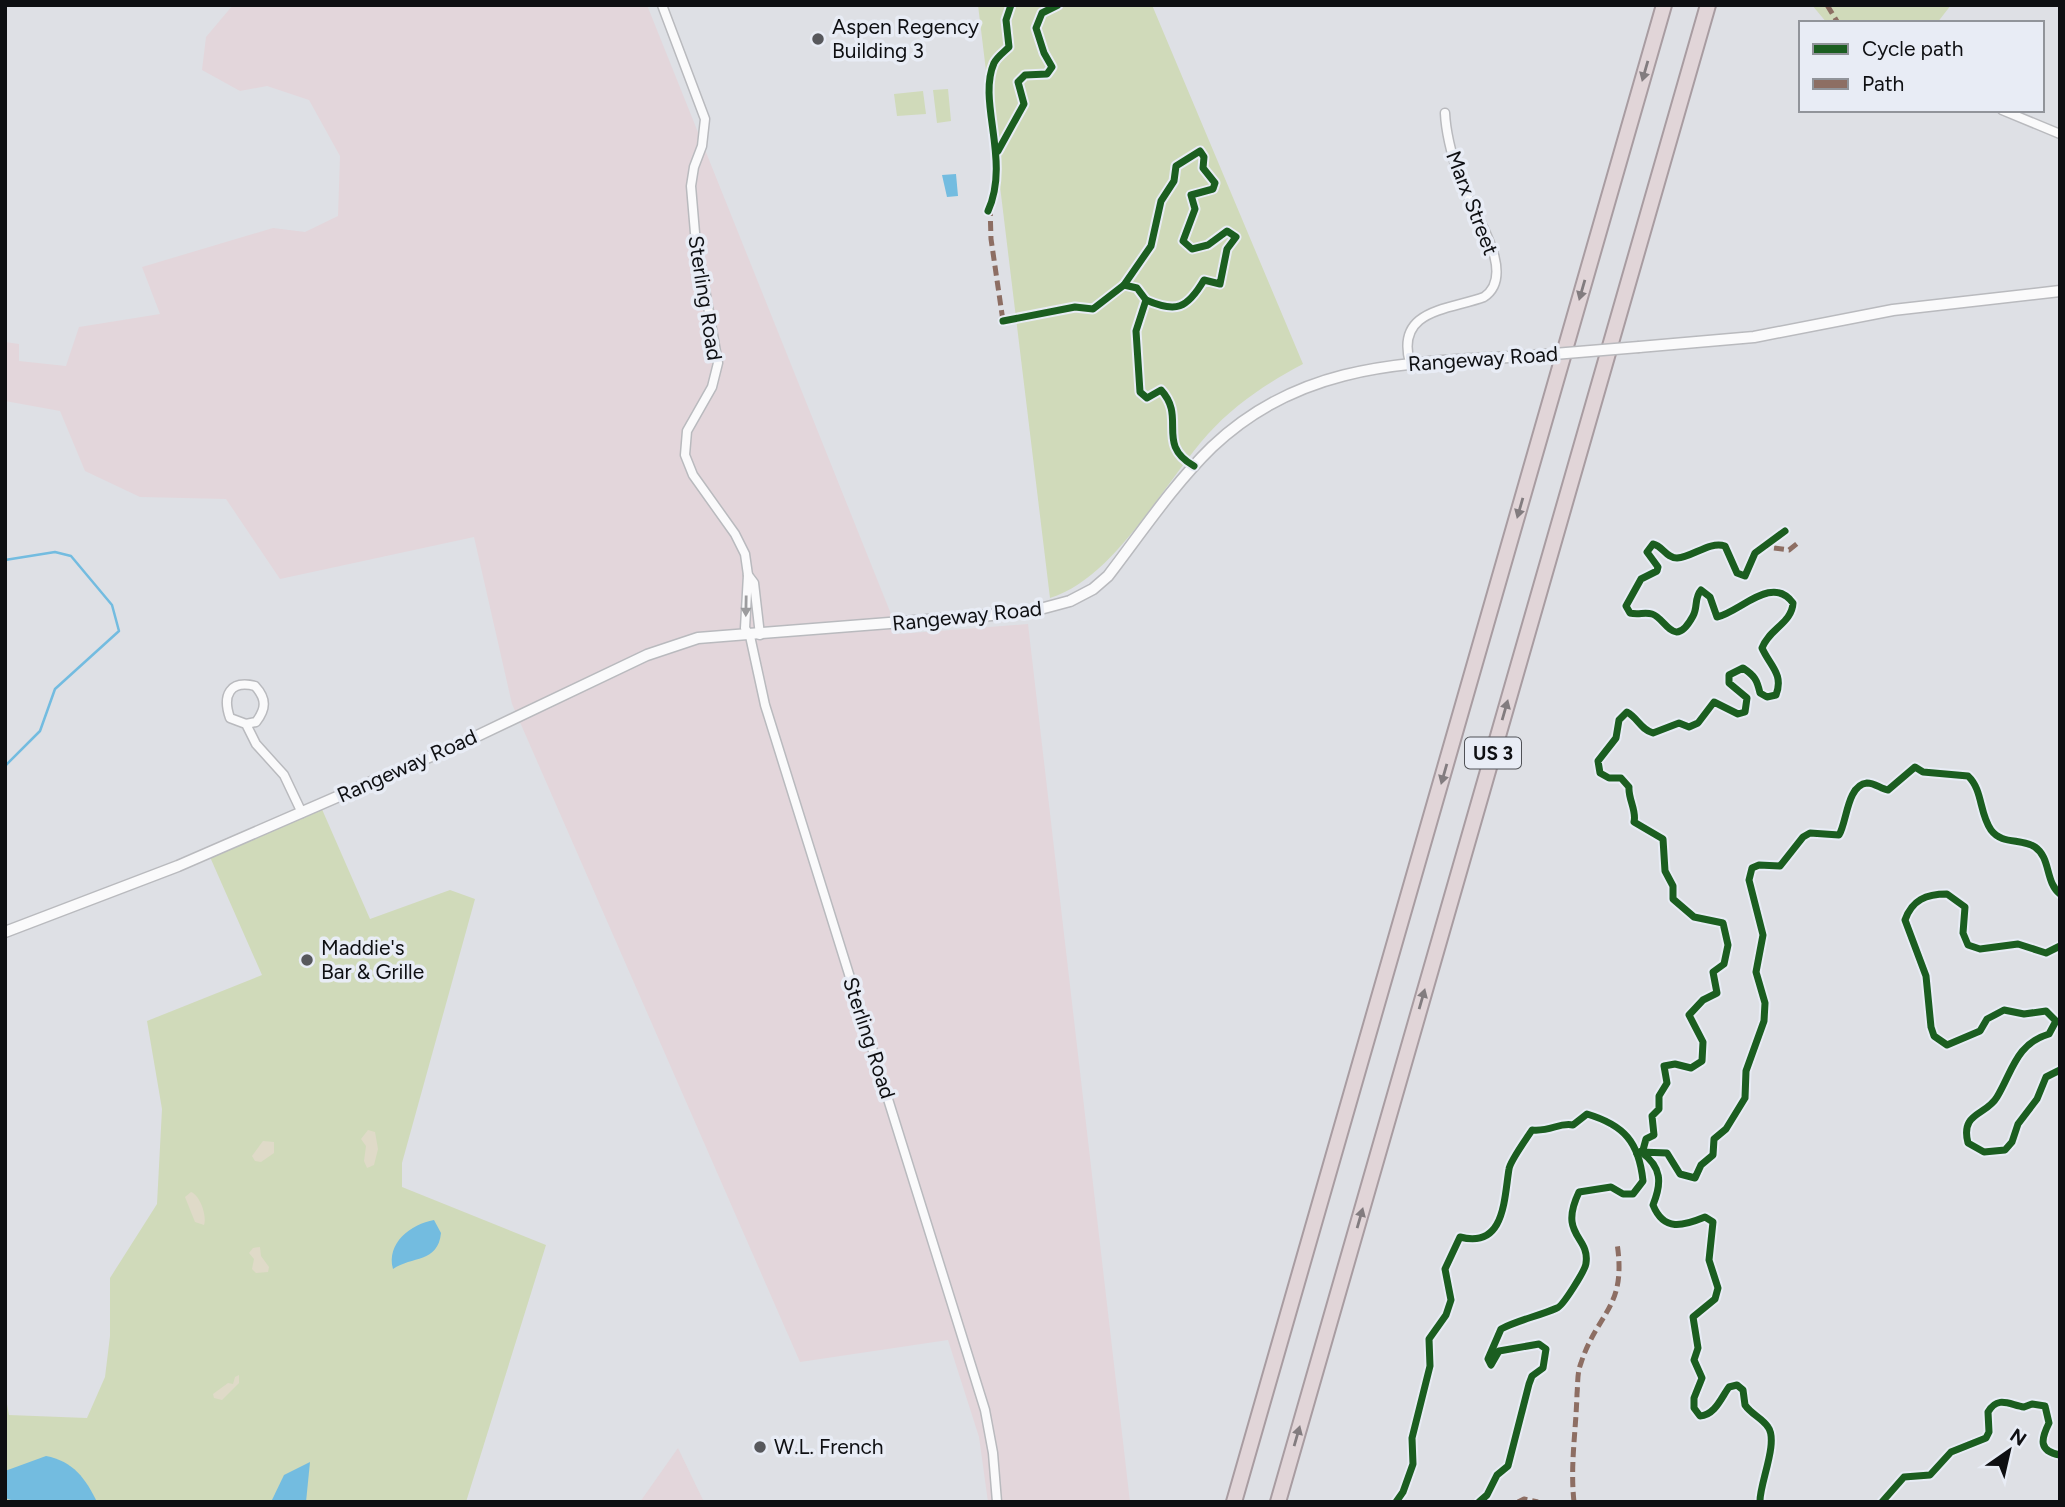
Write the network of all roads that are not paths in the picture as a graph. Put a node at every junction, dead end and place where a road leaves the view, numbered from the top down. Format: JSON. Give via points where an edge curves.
{"nodes":[{"id":1,"x":662,"y":5,"type":"edge"},
{"id":2,"x":1664,"y":5,"type":"edge"},
{"id":3,"x":1708,"y":5,"type":"edge"},
{"id":4,"x":2007,"y":112,"type":"edge"},
{"id":5,"x":1445,"y":113,"type":"dead end"},
{"id":6,"x":2060,"y":134,"type":"edge"},
{"id":7,"x":2060,"y":291,"type":"edge"},
{"id":8,"x":1409,"y":363,"type":"junction"},
{"id":9,"x":748,"y":575,"type":"junction"},
{"id":10,"x":755,"y":636,"type":"junction"},
{"id":11,"x":246,"y":724,"type":"junction"},
{"id":12,"x":302,"y":813,"type":"junction"},
{"id":13,"x":5,"y":932,"type":"edge"},
{"id":14,"x":997,"y":1502,"type":"edge"},
{"id":15,"x":1234,"y":1502,"type":"edge"},
{"id":16,"x":1278,"y":1502,"type":"edge"}],
"edges":[{"from":1,"to":9,"type":"street","name":"Sterling Road","via":[[705,118],[692,197],[718,363],[712,387],[687,431],[685,455],[693,475],[736,534]]},
{"from":2,"to":15,"type":"highway","number":"US 3","one_way":true},
{"from":16,"to":3,"type":"highway","number":"US 3","one_way":true},
{"from":4,"to":6,"type":"street"},
{"from":5,"to":8,"type":"street","name":"Marx Street","via":[[1459,179],[1494,251],[1495,280],[1484,297],[1438,309],[1420,320],[1406,340]]},
{"from":7,"to":8,"type":"street","name":"Rangeway Road","bridge":true,"via":[[1893,310],[1754,337]]},
{"from":8,"to":10,"type":"street","name":"Rangeway Road","via":[[1354,371],[1299,388],[1240,424],[1194,466],[1108,576],[1070,601],[1029,612]]},
{"from":9,"to":10,"type":"street","name":"Sterling Road","via":[[754,583]]},
{"from":9,"to":10,"type":"street","name":"Sterling Road","one_way":true,"via":[[746,628]]},
{"from":10,"to":12,"type":"street","name":"Rangeway Road","via":[[698,638],[647,656]]},
{"from":10,"to":14,"type":"street","name":"Sterling Road","via":[[765,705],[985,1410]]},
{"from":11,"to":11,"type":"street","via":[[256,722],[265,703],[256,686],[244,683],[226,694],[226,705],[230,718]]},
{"from":11,"to":12,"type":"street","via":[[256,744],[284,775]]},
{"from":12,"to":13,"type":"street","name":"Rangeway Road"}]}
